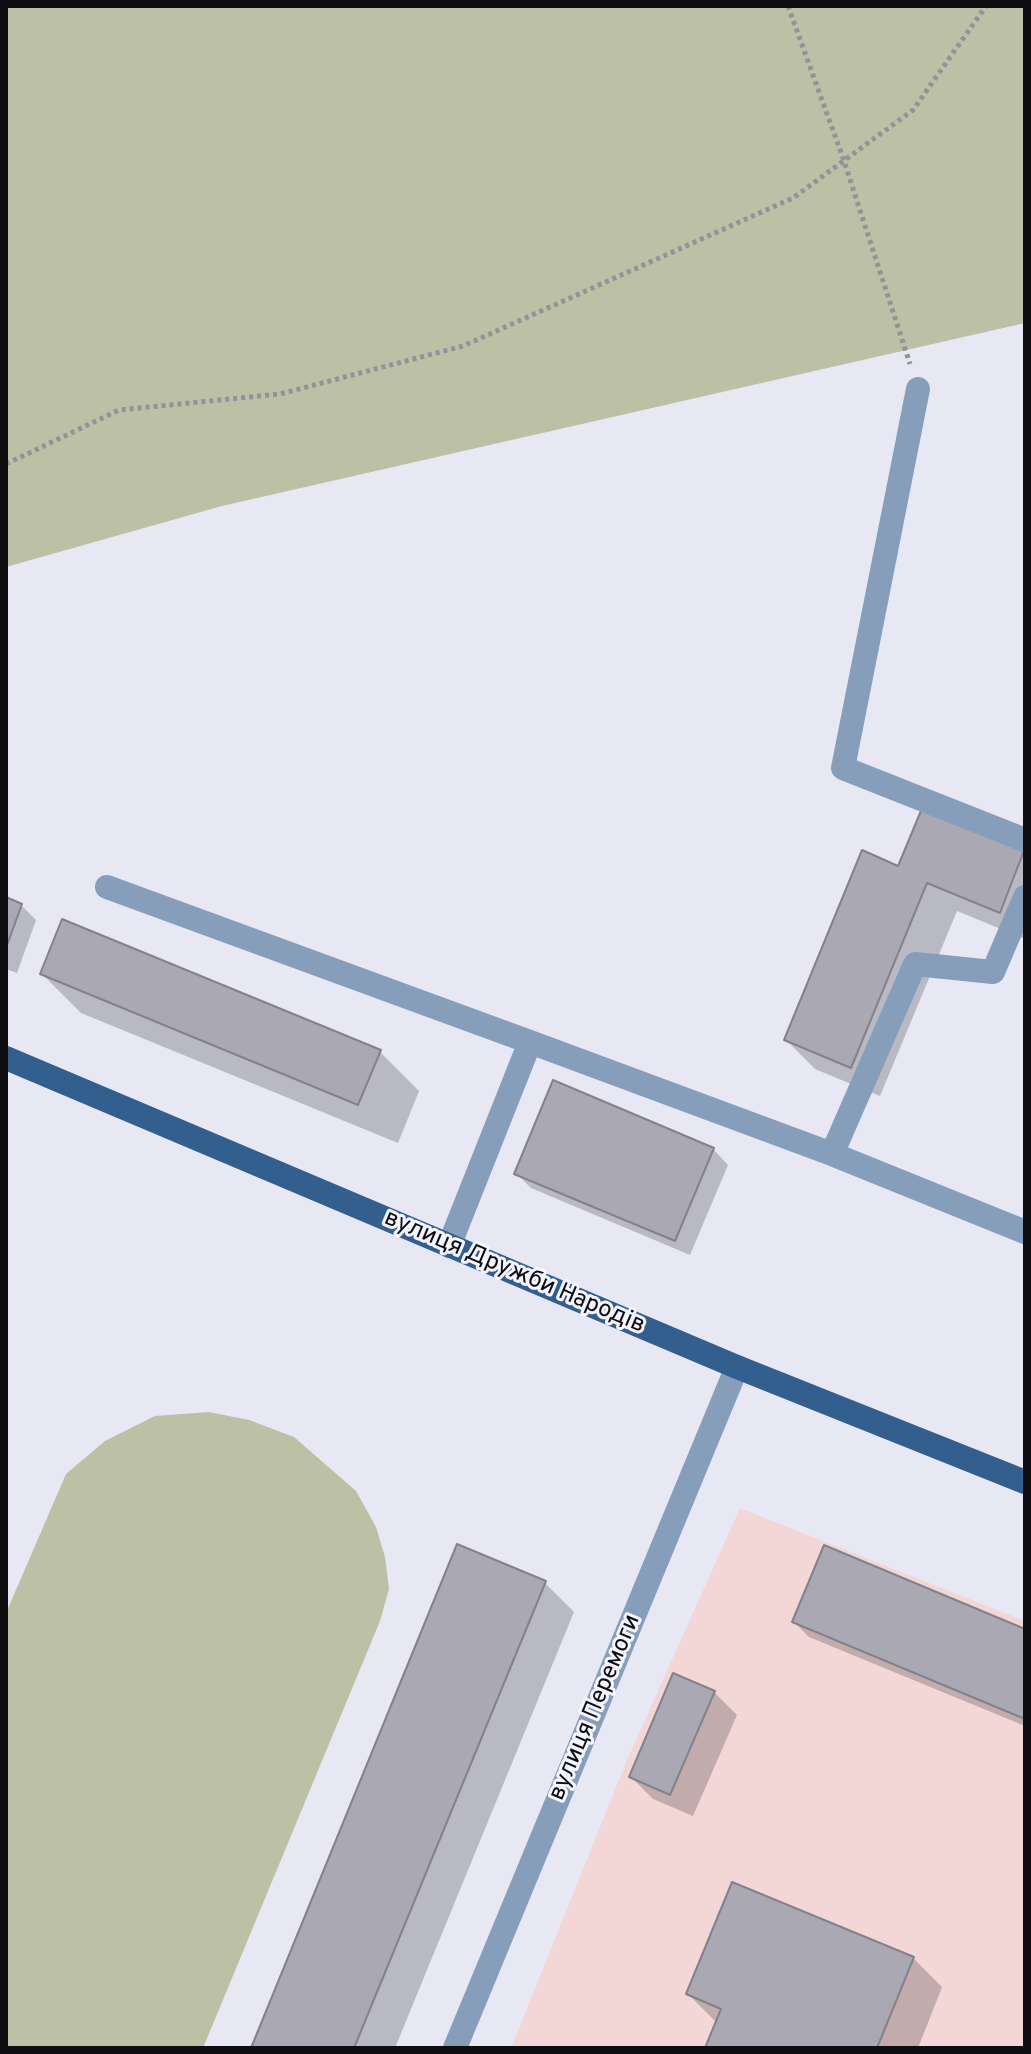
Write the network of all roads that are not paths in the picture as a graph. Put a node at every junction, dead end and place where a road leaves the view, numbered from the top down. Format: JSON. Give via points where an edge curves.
{"nodes":[{"id":1,"x":918,"y":389,"type":"road end"},
{"id":2,"x":1025,"y":840,"type":"edge"},
{"id":3,"x":107,"y":887,"type":"dead end"},
{"id":4,"x":1025,"y":897,"type":"edge"},
{"id":5,"x":530,"y":1042,"type":"junction"},
{"id":6,"x":6,"y":1058,"type":"edge"},
{"id":7,"x":832,"y":1154,"type":"junction"},
{"id":8,"x":1025,"y":1232,"type":"edge"},
{"id":9,"x":449,"y":1246,"type":"junction"},
{"id":10,"x":737,"y":1367,"type":"junction"},
{"id":11,"x":1025,"y":1482,"type":"edge"},
{"id":12,"x":455,"y":2048,"type":"edge"}],
"edges":[{"from":1,"to":2,"type":"street","via":[[843,768]]},
{"from":3,"to":5,"type":"street"},
{"from":4,"to":7,"type":"street","via":[[993,972],[915,964]]},
{"from":5,"to":7,"type":"street"},
{"from":5,"to":9,"type":"street"},
{"from":6,"to":9,"type":"main road","name":"вулиця Дружби Народів"},
{"from":7,"to":8,"type":"street"},
{"from":9,"to":10,"type":"main road","name":"вулиця Дружби Народів"},
{"from":10,"to":11,"type":"main road","name":"вулиця Дружби Народів"},
{"from":10,"to":12,"type":"street","name":"вулиця Перемоги"}]}
